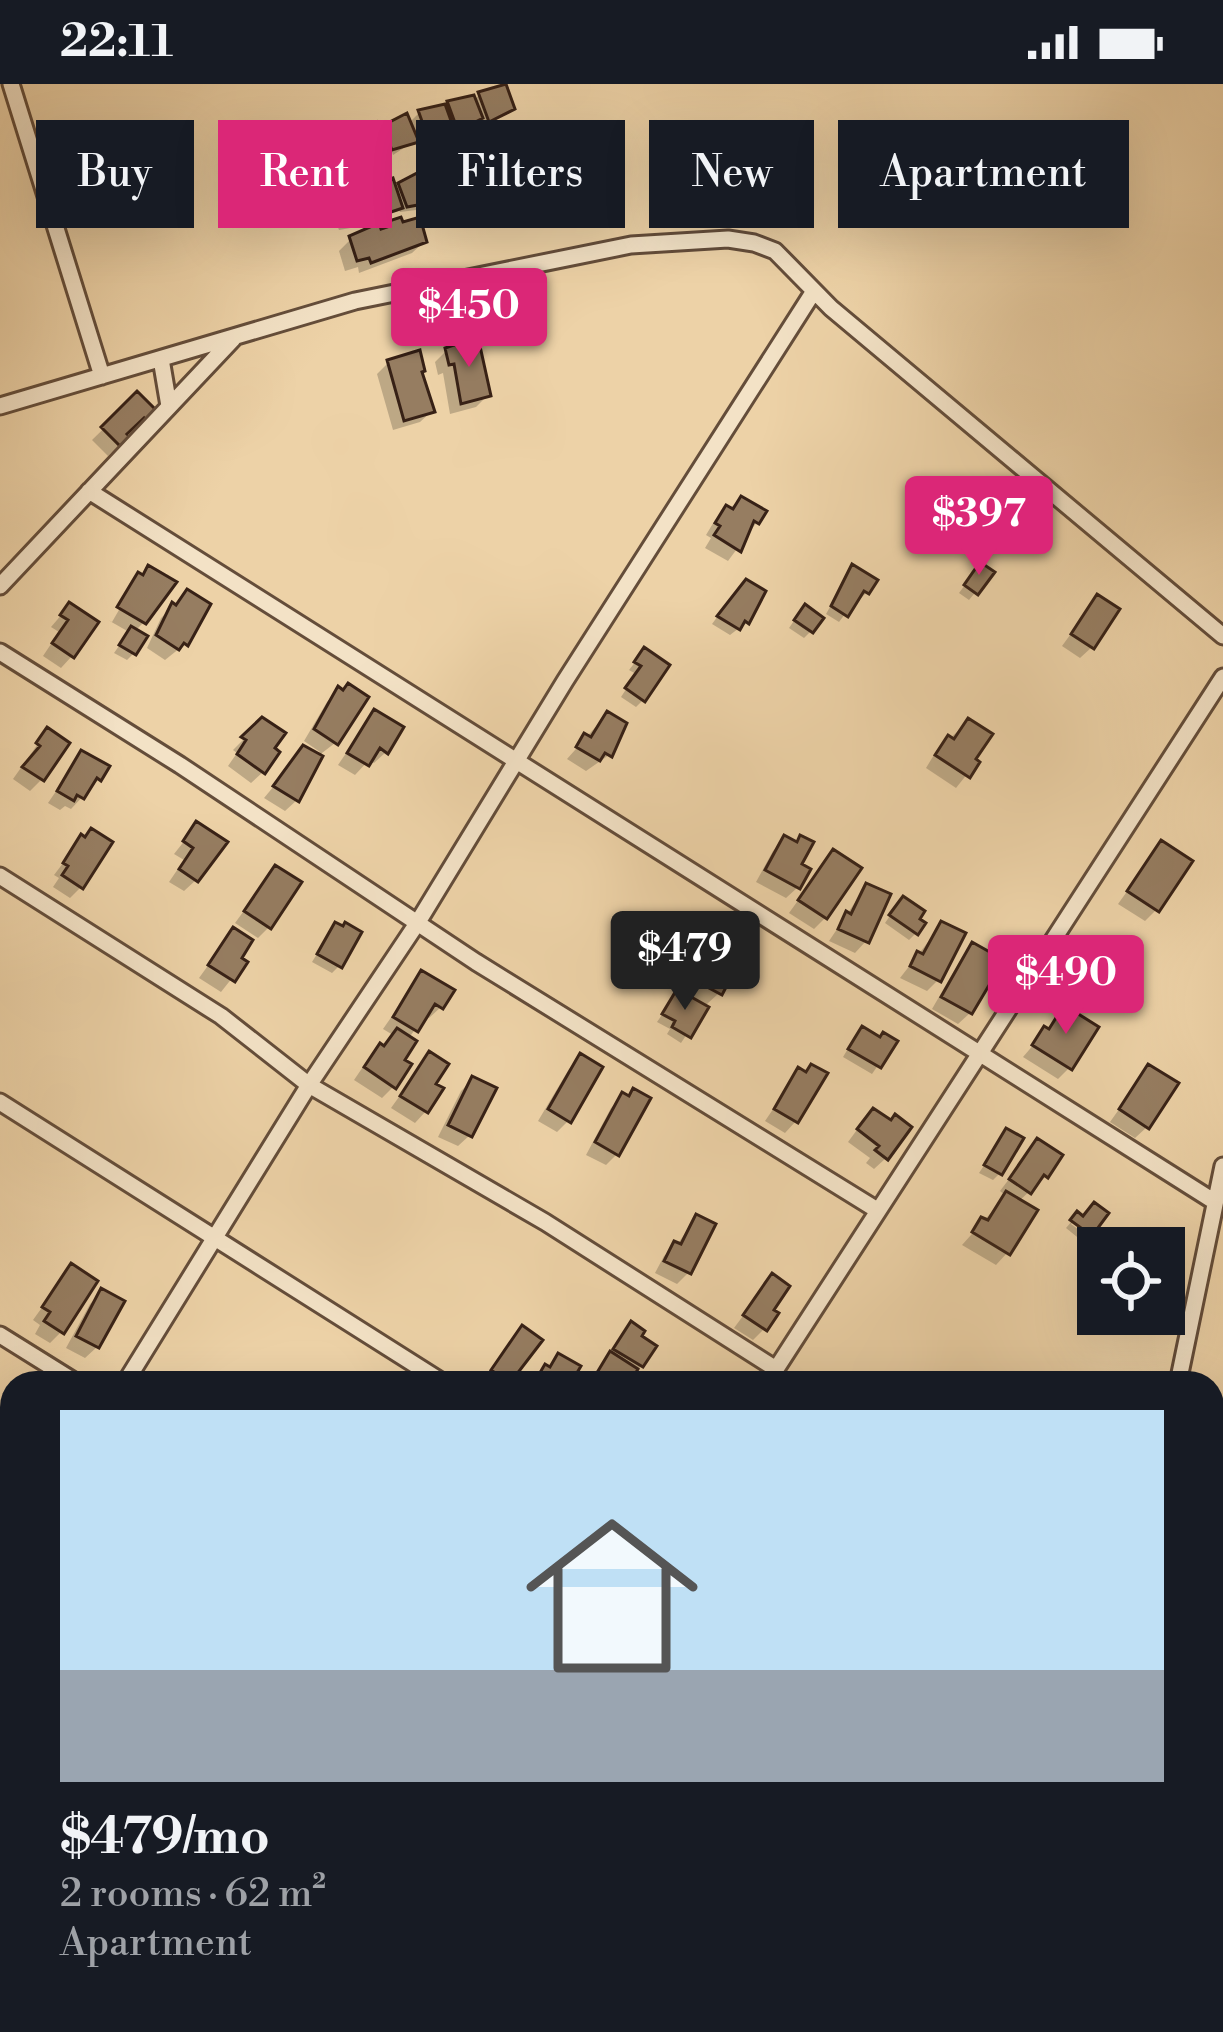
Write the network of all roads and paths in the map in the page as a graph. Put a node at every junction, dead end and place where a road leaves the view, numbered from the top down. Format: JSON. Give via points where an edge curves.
{"nodes":[{"id":1,"x":10,"y":84,"type":"edge"},
{"id":2,"x":814,"y":291,"type":"junction"},
{"id":3,"x":236,"y":337,"type":"junction"},
{"id":4,"x":161,"y":358,"type":"junction"},
{"id":5,"x":102,"y":376,"type":"junction"},
{"id":6,"x":0,"y":406,"type":"edge"},
{"id":7,"x":170,"y":406,"type":"junction"},
{"id":8,"x":89,"y":491,"type":"junction"},
{"id":9,"x":0,"y":586,"type":"edge"},
{"id":10,"x":1223,"y":636,"type":"edge"},
{"id":11,"x":0,"y":652,"type":"edge"},
{"id":12,"x":1223,"y":677,"type":"edge"},
{"id":13,"x":517,"y":763,"type":"junction"},
{"id":14,"x":0,"y":876,"type":"edge"},
{"id":15,"x":418,"y":922,"type":"junction"},
{"id":16,"x":982,"y":1056,"type":"junction"},
{"id":17,"x":309,"y":1085,"type":"junction"},
{"id":18,"x":0,"y":1102,"type":"edge"},
{"id":19,"x":1223,"y":1166,"type":"edge"},
{"id":20,"x":1215,"y":1202,"type":"junction"},
{"id":21,"x":877,"y":1210,"type":"junction"},
{"id":22,"x":217,"y":1239,"type":"junction"},
{"id":23,"x":0,"y":1335,"type":"edge"},
{"id":24,"x":58,"y":1371,"type":"edge"},
{"id":25,"x":133,"y":1371,"type":"edge"},
{"id":26,"x":425,"y":1371,"type":"edge"},
{"id":27,"x":765,"y":1371,"type":"edge"},
{"id":28,"x":775,"y":1371,"type":"edge"},
{"id":29,"x":1180,"y":1371,"type":"edge"}],
"edges":[{"from":1,"to":5,"type":"street"},
{"from":2,"to":3,"type":"street","via":[[775,251],[754,243],[631,244],[355,301]]},
{"from":2,"to":10,"type":"street"},
{"from":2,"to":13,"type":"street"},
{"from":3,"to":4,"type":"street"},
{"from":3,"to":7,"type":"street"},
{"from":4,"to":5,"type":"street"},
{"from":4,"to":7,"type":"street"},
{"from":5,"to":6,"type":"street"},
{"from":7,"to":8,"type":"street"},
{"from":8,"to":9,"type":"street"},
{"from":8,"to":13,"type":"street"},
{"from":11,"to":15,"type":"street"},
{"from":12,"to":16,"type":"street"},
{"from":13,"to":15,"type":"street"},
{"from":13,"to":16,"type":"street"},
{"from":14,"to":17,"type":"street","via":[[221,1016]]},
{"from":15,"to":17,"type":"street"},
{"from":15,"to":21,"type":"street"},
{"from":16,"to":20,"type":"street"},
{"from":16,"to":21,"type":"street"},
{"from":17,"to":22,"type":"street"},
{"from":17,"to":27,"type":"street","via":[[544,1222]]},
{"from":18,"to":22,"type":"street"},
{"from":19,"to":20,"type":"street"},
{"from":20,"to":29,"type":"street"},
{"from":21,"to":28,"type":"street"},
{"from":22,"to":25,"type":"street"},
{"from":22,"to":26,"type":"street"},
{"from":23,"to":24,"type":"street"}]}
